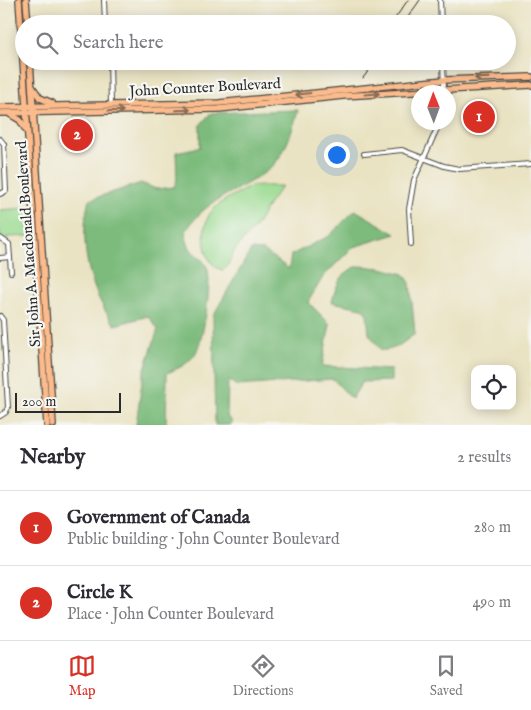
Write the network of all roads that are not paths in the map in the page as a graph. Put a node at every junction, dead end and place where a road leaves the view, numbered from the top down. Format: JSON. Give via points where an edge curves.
{"nodes":[{"id":1,"x":19,"y":0,"type":"edge"},
{"id":2,"x":26,"y":0,"type":"edge"},
{"id":3,"x":104,"y":0,"type":"edge"},
{"id":4,"x":440,"y":0,"type":"edge"},
{"id":5,"x":20,"y":15,"type":"edge"},
{"id":6,"x":27,"y":15,"type":"edge"},
{"id":7,"x":105,"y":15,"type":"edge"},
{"id":8,"x":441,"y":15,"type":"edge"},
{"id":9,"x":26,"y":70,"type":"edge"},
{"id":10,"x":30,"y":70,"type":"edge"},
{"id":11,"x":110,"y":70,"type":"edge"},
{"id":12,"x":443,"y":70,"type":"edge"},
{"id":13,"x":531,"y":77,"type":"edge"},
{"id":14,"x":444,"y":80,"type":"junction"},
{"id":15,"x":31,"y":84,"type":"junction"},
{"id":16,"x":444,"y":85,"type":"edge"},
{"id":17,"x":531,"y":85,"type":"edge"},
{"id":18,"x":456,"y":90,"type":"edge"},
{"id":19,"x":411,"y":93,"type":"edge"},
{"id":20,"x":110,"y":104,"type":"junction"},
{"id":21,"x":29,"y":105,"type":"junction"},
{"id":22,"x":67,"y":105,"type":"junction"},
{"id":23,"x":0,"y":107,"type":"edge"},
{"id":24,"x":0,"y":113,"type":"edge"},
{"id":25,"x":8,"y":113,"type":"junction"},
{"id":26,"x":29,"y":113,"type":"junction"},
{"id":27,"x":436,"y":130,"type":"edge"},
{"id":28,"x":27,"y":132,"type":"junction"},
{"id":29,"x":0,"y":139,"type":"edge"},
{"id":30,"x":364,"y":154,"type":"dead end"},
{"id":31,"x":424,"y":158,"type":"junction"},
{"id":32,"x":531,"y":164,"type":"edge"},
{"id":33,"x":0,"y":194,"type":"edge"},
{"id":34,"x":0,"y":238,"type":"edge"},
{"id":35,"x":411,"y":244,"type":"dead end"},
{"id":36,"x":10,"y":257,"type":"junction"},
{"id":37,"x":0,"y":258,"type":"edge"},
{"id":38,"x":11,"y":272,"type":"dead end"},
{"id":39,"x":0,"y":316,"type":"edge"},
{"id":40,"x":0,"y":363,"type":"edge"},
{"id":41,"x":5,"y":363,"type":"junction"},
{"id":42,"x":0,"y":416,"type":"edge"},
{"id":43,"x":47,"y":425,"type":"edge"},
{"id":44,"x":53,"y":425,"type":"edge"}],
"edges":[{"from":1,"to":5,"type":"main road","name":"Sir John A. Macdonald Boulevard"},
{"from":2,"to":6,"type":"main road"},
{"from":3,"to":7,"type":"street"},
{"from":4,"to":8,"type":"street"},
{"from":9,"to":21,"type":"main road","name":"Sir John A. Macdonald Boulevard"},
{"from":10,"to":15,"type":"main road","name":"Sir John A. Macdonald Boulevard"},
{"from":11,"to":20,"type":"street"},
{"from":12,"to":14,"type":"street"},
{"from":13,"to":14,"type":"main road","name":"John Counter Boulevard","one_way":true},
{"from":14,"to":16,"type":"street"},
{"from":14,"to":20,"type":"main road","name":"John Counter Boulevard","one_way":true,"via":[[219,102]]},
{"from":15,"to":21,"type":"main road","name":"Sir John A. Macdonald Boulevard"},
{"from":15,"to":22,"type":"main road","via":[[40,98],[48,103]]},
{"from":17,"to":18,"type":"main road","name":"John Counter Boulevard"},
{"from":26,"to":19,"type":"main road","name":"John Counter Boulevard","one_way":true,"via":[[219,109]]},
{"from":20,"to":22,"type":"main road","name":"John Counter Boulevard"},
{"from":21,"to":22,"type":"main road","name":"John Counter Boulevard"},
{"from":21,"to":23,"type":"main road","name":"John Counter Boulevard"},
{"from":21,"to":26,"type":"main road","name":"Sir John A. Macdonald Boulevard"},
{"from":24,"to":25,"type":"main road","name":"John Counter Boulevard"},
{"from":25,"to":26,"type":"main road","name":"John Counter Boulevard"},
{"from":25,"to":28,"type":"main road","via":[[20,120]]},
{"from":26,"to":28,"type":"main road","name":"Sir John A. Macdonald Boulevard"},
{"from":26,"to":44,"type":"main road","name":"Sir John A. Macdonald Boulevard"},
{"from":27,"to":31,"type":"street"},
{"from":28,"to":43,"type":"main road","name":"Sir John A. Macdonald Boulevard"},
{"from":29,"to":33,"type":"street","via":[[4,144],[6,191]]},
{"from":30,"to":31,"type":"street","via":[[402,150]]},
{"from":31,"to":32,"type":"street","via":[[459,169]]},
{"from":31,"to":35,"type":"street","via":[[414,180],[409,209]]},
{"from":34,"to":36,"type":"street","via":[[9,244]]},
{"from":36,"to":37,"type":"street"},
{"from":36,"to":38,"type":"street"},
{"from":39,"to":41,"type":"street","via":[[3,320]]},
{"from":40,"to":41,"type":"street"},
{"from":41,"to":42,"type":"street","via":[[8,407]]}]}
